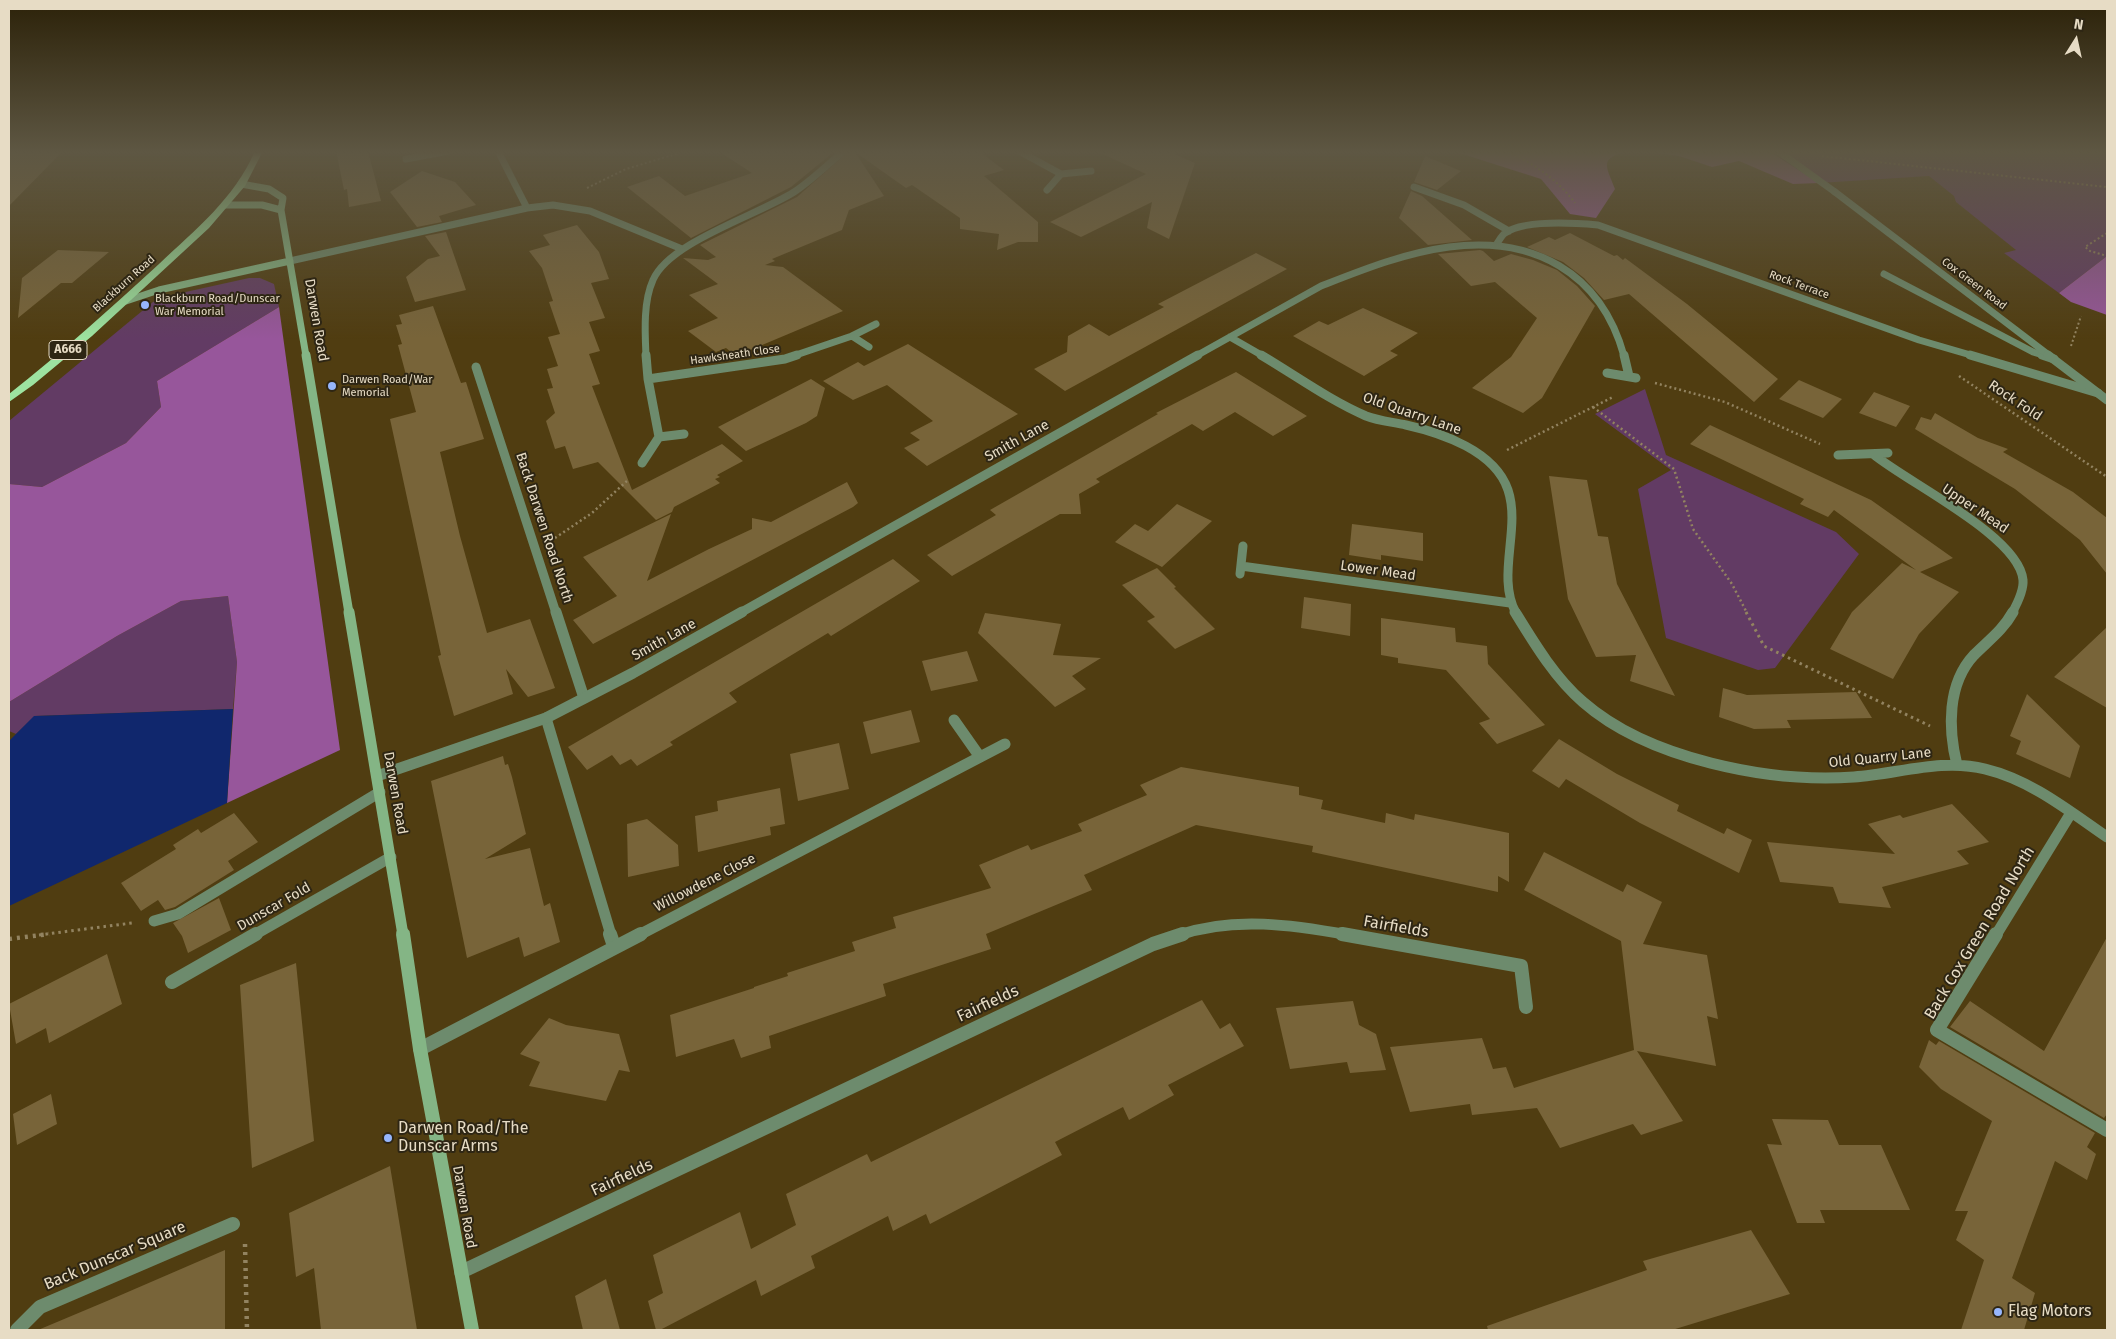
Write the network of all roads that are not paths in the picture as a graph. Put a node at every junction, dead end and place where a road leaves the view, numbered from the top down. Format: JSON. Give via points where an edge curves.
{"nodes":[{"id":1,"x":217,"y":213,"type":"edge"},
{"id":2,"x":283,"y":213,"type":"edge"},
{"id":3,"x":502,"y":213,"type":"edge"},
{"id":4,"x":596,"y":213,"type":"edge"},
{"id":5,"x":752,"y":213,"type":"edge"},
{"id":6,"x":1485,"y":213,"type":"edge"},
{"id":7,"x":1862,"y":213,"type":"edge"},
{"id":8,"x":1509,"y":231,"type":"junction"},
{"id":9,"x":1496,"y":245,"type":"junction"},
{"id":10,"x":682,"y":249,"type":"junction"},
{"id":11,"x":290,"y":261,"type":"junction"},
{"id":12,"x":1884,"y":274,"type":"dead end"},
{"id":13,"x":126,"y":301,"type":"junction"},
{"id":14,"x":876,"y":324,"type":"dead end"},
{"id":15,"x":852,"y":336,"type":"junction"},
{"id":16,"x":1230,"y":337,"type":"junction"},
{"id":17,"x":869,"y":347,"type":"dead end"},
{"id":18,"x":2054,"y":359,"type":"junction"},
{"id":19,"x":476,"y":367,"type":"dead end"},
{"id":20,"x":1607,"y":373,"type":"dead end"},
{"id":21,"x":648,"y":379,"type":"junction"},
{"id":22,"x":2099,"y":393,"type":"junction"},
{"id":23,"x":9,"y":400,"type":"edge"},
{"id":24,"x":2107,"y":400,"type":"edge"},
{"id":25,"x":684,"y":434,"type":"dead end"},
{"id":26,"x":659,"y":437,"type":"junction"},
{"id":27,"x":1888,"y":453,"type":"dead end"},
{"id":28,"x":1873,"y":454,"type":"junction"},
{"id":29,"x":1838,"y":455,"type":"road end"},
{"id":30,"x":642,"y":463,"type":"road end"},
{"id":31,"x":1243,"y":546,"type":"dead end"},
{"id":32,"x":1510,"y":603,"type":"junction"},
{"id":33,"x":584,"y":698,"type":"junction"},
{"id":34,"x":546,"y":718,"type":"junction"},
{"id":35,"x":954,"y":720,"type":"dead end"},
{"id":36,"x":1005,"y":744,"type":"dead end"},
{"id":37,"x":980,"y":757,"type":"junction"},
{"id":38,"x":1957,"y":765,"type":"junction"},
{"id":39,"x":377,"y":776,"type":"junction"},
{"id":40,"x":380,"y":792,"type":"junction"},
{"id":41,"x":2071,"y":813,"type":"junction"},
{"id":42,"x":2107,"y":838,"type":"edge"},
{"id":43,"x":391,"y":857,"type":"junction"},
{"id":44,"x":154,"y":921,"type":"road end"},
{"id":45,"x":614,"y":946,"type":"junction"},
{"id":46,"x":172,"y":982,"type":"dead end"},
{"id":47,"x":1526,"y":1007,"type":"dead end"},
{"id":48,"x":420,"y":1049,"type":"junction"},
{"id":49,"x":2107,"y":1130,"type":"edge"},
{"id":50,"x":233,"y":1224,"type":"road end"},
{"id":51,"x":461,"y":1272,"type":"junction"},
{"id":52,"x":17,"y":1330,"type":"edge"},
{"id":53,"x":472,"y":1330,"type":"edge"}],
"edges":[{"from":1,"to":13,"type":"highway","name":"Blackburn Road","number":"A666"},
{"from":2,"to":11,"type":"main road","name":"Darwen Road"},
{"from":3,"to":11,"type":"street"},
{"from":4,"to":10,"type":"street"},
{"from":5,"to":10,"type":"street"},
{"from":6,"to":8,"type":"street"},
{"from":7,"to":18,"type":"street","name":"Cox Green Road"},
{"from":8,"to":9,"type":"street"},
{"from":8,"to":22,"type":"street","name":"Rock Terrace","via":[[1590,224],[1666,248],[1930,344]]},
{"from":9,"to":16,"type":"street","name":"Smith Lane","via":[[1444,247],[1388,262],[1321,286]]},
{"from":9,"to":20,"type":"street","name":"Smith Lane","via":[[1542,258],[1586,284],[1606,314],[1633,377]]},
{"from":10,"to":21,"type":"street","via":[[663,266],[649,292],[645,334]]},
{"from":11,"to":13,"type":"main road","via":[[158,290]]},
{"from":11,"to":39,"type":"main road","name":"Darwen Road"},
{"from":12,"to":18,"type":"street","via":[[2033,352]]},
{"from":13,"to":23,"type":"highway","name":"Blackburn Road","number":"A666"},
{"from":14,"to":15,"type":"street","name":"Hawksheath Close"},
{"from":15,"to":17,"type":"street"},
{"from":15,"to":21,"type":"street","name":"Hawksheath Close","via":[[785,359]]},
{"from":16,"to":32,"type":"street","name":"Old Quarry Lane","via":[[1365,415],[1434,435],[1486,460],[1501,476],[1509,492],[1512,510]]},
{"from":16,"to":33,"type":"street","name":"Smith Lane"},
{"from":18,"to":22,"type":"street","name":"Cox Green Road"},
{"from":19,"to":33,"type":"street","name":"Back Darwen Road North"},
{"from":21,"to":26,"type":"street"},
{"from":22,"to":24,"type":"street","name":"Cox Green Road"},
{"from":25,"to":26,"type":"street"},
{"from":26,"to":30,"type":"street"},
{"from":27,"to":28,"type":"street"},
{"from":28,"to":29,"type":"street"},
{"from":28,"to":38,"type":"street","name":"Upper Mead","via":[[1891,470],[1994,535],[2013,553],[2023,570],[2024,590],[1999,634],[1968,661],[1955,686],[1951,744]]},
{"from":31,"to":32,"type":"street","name":"Lower Mead","via":[[1241,570]]},
{"from":32,"to":38,"type":"street","name":"Old Quarry Lane","via":[[1553,671],[1581,702],[1625,731],[1673,751],[1772,774],[1822,778]]},
{"from":33,"to":34,"type":"street","name":"Smith Lane"},
{"from":34,"to":39,"type":"street","name":"Smith Lane"},
{"from":34,"to":45,"type":"street"},
{"from":35,"to":37,"type":"street"},
{"from":36,"to":37,"type":"street","name":"Willowdene Close"},
{"from":37,"to":45,"type":"street","name":"Willowdene Close"},
{"from":38,"to":41,"type":"street","name":"Old Quarry Lane","via":[[2016,780]]},
{"from":39,"to":40,"type":"main road","name":"Darwen Road"},
{"from":40,"to":43,"type":"main road","name":"Darwen Road"},
{"from":40,"to":44,"type":"street","via":[[178,914]]},
{"from":41,"to":42,"type":"street","name":"Old Quarry Lane"},
{"from":41,"to":49,"type":"street","name":"Back Cox Green Road North","via":[[1937,1030]]},
{"from":43,"to":46,"type":"street","name":"Dunscar Fold"},
{"from":43,"to":48,"type":"main road","name":"Darwen Road"},
{"from":45,"to":48,"type":"street","name":"Willowdene Close"},
{"from":47,"to":51,"type":"street","name":"Fairfields","via":[[1521,966],[1315,929],[1262,924],[1220,925],[1188,932],[1153,944]]},
{"from":48,"to":51,"type":"main road","name":"Darwen Road"},
{"from":50,"to":52,"type":"street","name":"Back Dunscar Square","via":[[40,1307]]},
{"from":51,"to":53,"type":"main road","name":"Darwen Road"}]}
